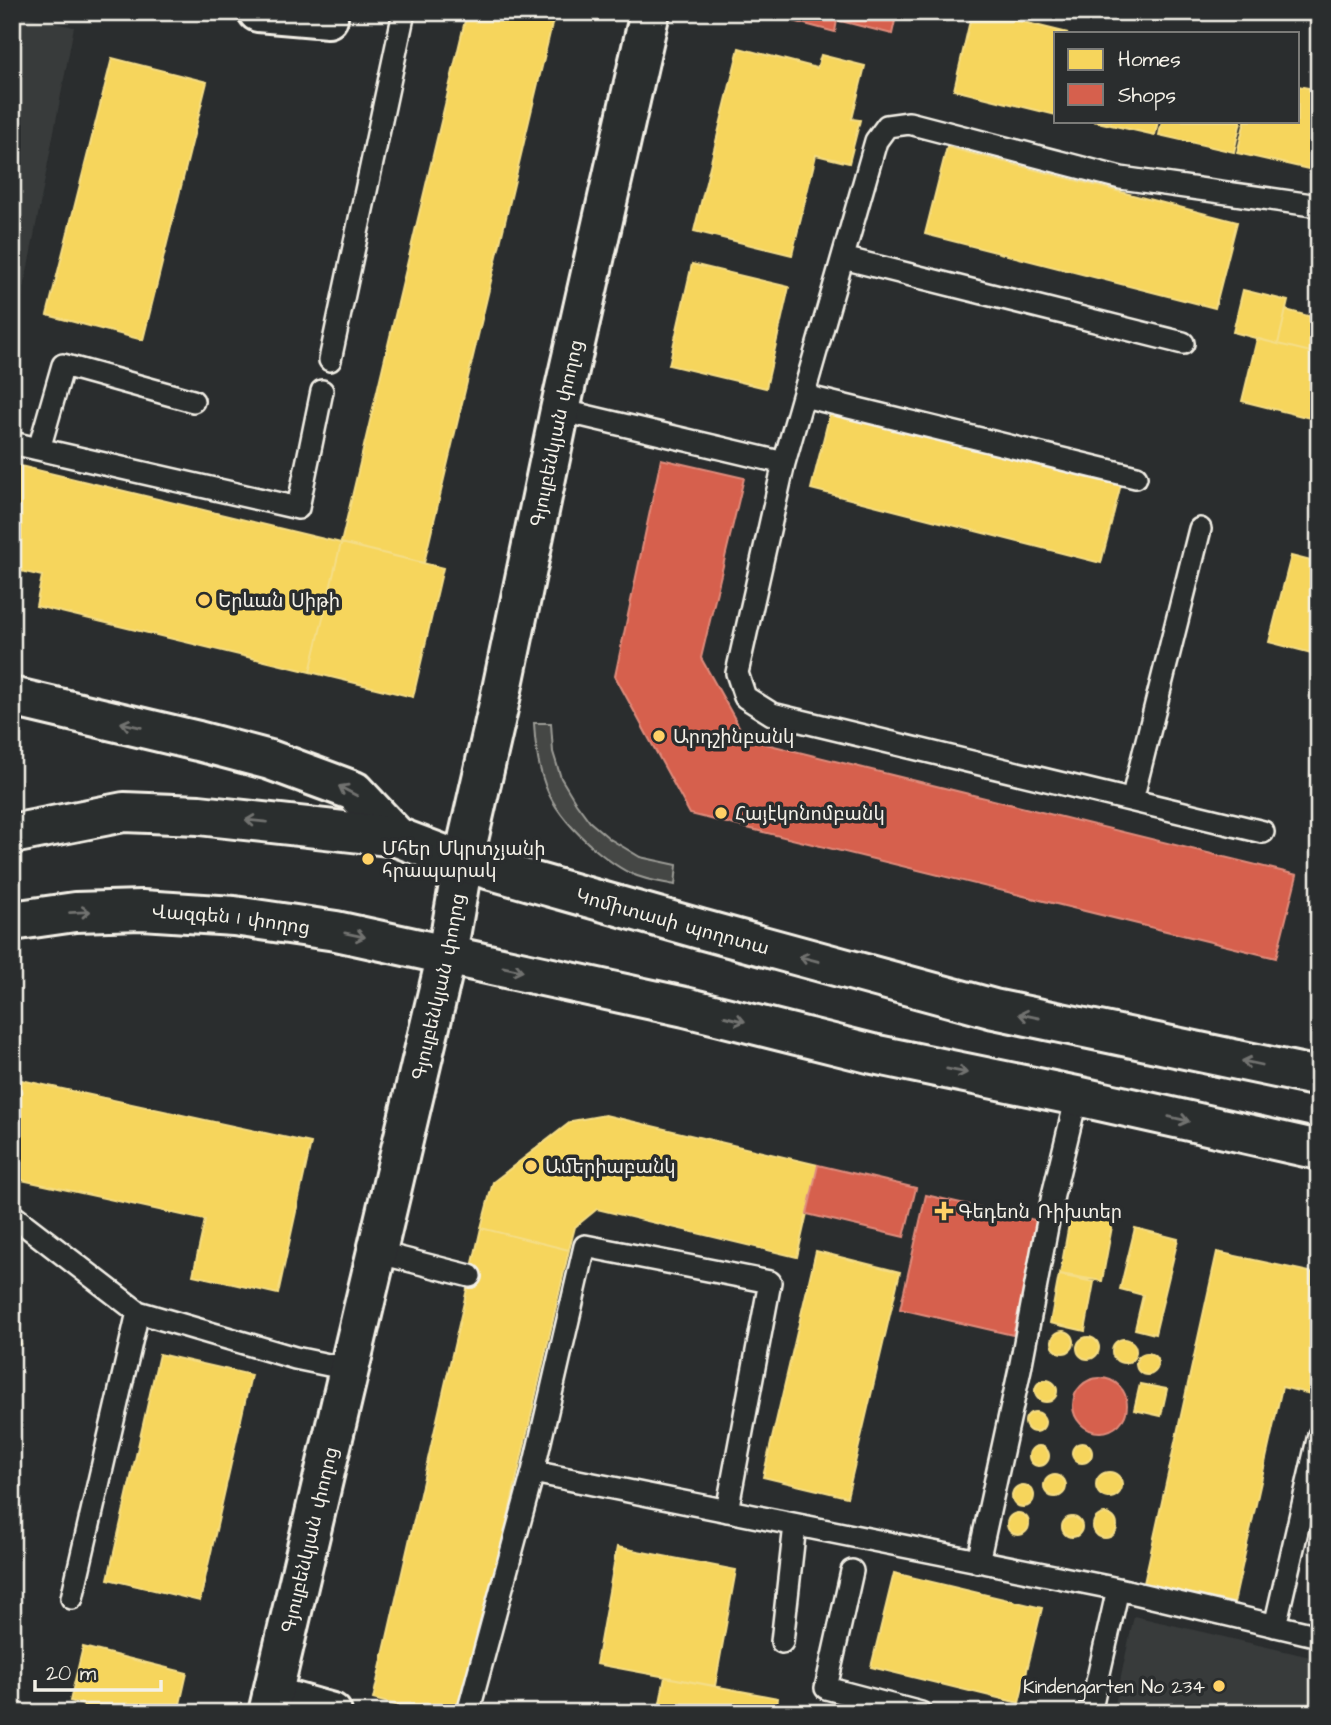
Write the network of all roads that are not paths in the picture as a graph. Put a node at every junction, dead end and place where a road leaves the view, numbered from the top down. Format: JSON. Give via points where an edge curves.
{"nodes":[{"id":1,"x":404,"y":12,"type":"edge"},
{"id":2,"x":650,"y":12,"type":"edge"},
{"id":3,"x":278,"y":13,"type":"edge"},
{"id":4,"x":330,"y":15,"type":"edge"},
{"id":5,"x":1319,"y":206,"type":"edge"},
{"id":6,"x":843,"y":258,"type":"junction"},
{"id":7,"x":1183,"y":343,"type":"dead end"},
{"id":8,"x":330,"y":360,"type":"dead end"},
{"id":9,"x":322,"y":391,"type":"dead end"},
{"id":10,"x":803,"y":396,"type":"junction"},
{"id":11,"x":194,"y":401,"type":"dead end"},
{"id":12,"x":560,"y":410,"type":"junction"},
{"id":13,"x":12,"y":443,"type":"edge"},
{"id":14,"x":39,"y":449,"type":"junction"},
{"id":15,"x":784,"y":463,"type":"junction"},
{"id":16,"x":1136,"y":477,"type":"dead end"},
{"id":17,"x":1200,"y":529,"type":"dead end"},
{"id":18,"x":12,"y":697,"type":"edge"},
{"id":19,"x":1132,"y":800,"type":"junction"},
{"id":20,"x":1263,"y":832,"type":"dead end"},
{"id":21,"x":12,"y":834,"type":"edge"},
{"id":22,"x":397,"y":837,"type":"junction"},
{"id":23,"x":463,"y":862,"type":"junction"},
{"id":24,"x":12,"y":921,"type":"edge"},
{"id":25,"x":447,"y":954,"type":"junction"},
{"id":26,"x":1319,"y":1077,"type":"edge"},
{"id":27,"x":1077,"y":1096,"type":"junction"},
{"id":28,"x":1319,"y":1150,"type":"edge"},
{"id":29,"x":12,"y":1215,"type":"edge"},
{"id":30,"x":376,"y":1252,"type":"junction"},
{"id":31,"x":470,"y":1276,"type":"dead end"},
{"id":32,"x":138,"y":1312,"type":"junction"},
{"id":33,"x":348,"y":1369,"type":"junction"},
{"id":34,"x":1319,"y":1435,"type":"edge"},
{"id":35,"x":533,"y":1472,"type":"junction"},
{"id":36,"x":727,"y":1511,"type":"junction"},
{"id":37,"x":795,"y":1525,"type":"junction"},
{"id":38,"x":978,"y":1562,"type":"junction"},
{"id":39,"x":852,"y":1571,"type":"dead end"},
{"id":40,"x":1118,"y":1589,"type":"junction"},
{"id":41,"x":72,"y":1598,"type":"dead end"},
{"id":42,"x":1275,"y":1626,"type":"junction"},
{"id":43,"x":1319,"y":1636,"type":"edge"},
{"id":44,"x":782,"y":1642,"type":"dead end"},
{"id":45,"x":270,"y":1705,"type":"edge"},
{"id":46,"x":332,"y":1713,"type":"edge"},
{"id":47,"x":468,"y":1713,"type":"edge"},
{"id":48,"x":920,"y":1713,"type":"edge"},
{"id":49,"x":1090,"y":1713,"type":"edge"}],
"edges":[{"from":1,"to":8,"type":"lane"},
{"from":2,"to":12,"type":"main road","name":"Գյուլբենկյան փողոց"},
{"from":3,"to":4,"type":"main road"},
{"from":5,"to":6,"type":"lane","via":[[1121,178],[909,123],[887,126],[876,141]]},
{"from":6,"to":7,"type":"lane"},
{"from":6,"to":10,"type":"lane"},
{"from":9,"to":14,"type":"lane","via":[[298,508]]},
{"from":10,"to":15,"type":"lane"},
{"from":10,"to":16,"type":"lane"},
{"from":11,"to":14,"type":"lane","via":[[63,365]]},
{"from":12,"to":15,"type":"lane"},
{"from":12,"to":23,"type":"main road","name":"Գյուլբենկյան փողոց"},
{"from":13,"to":14,"type":"lane"},
{"from":15,"to":19,"type":"lane","via":[[737,673],[745,697],[772,714]]},
{"from":17,"to":19,"type":"lane"},
{"from":22,"to":18,"type":"main road","name":"Կոմիտասի պողոտա","one_way":true,"via":[[354,791],[271,760]]},
{"from":19,"to":20,"type":"lane"},
{"from":22,"to":21,"type":"main road","one_way":true,"via":[[199,815],[124,812]]},
{"from":22,"to":23,"type":"main road","name":"Կոմիտասի պողոտա"},
{"from":23,"to":25,"type":"main road","name":"Գյուլբենկյան փողոց"},
{"from":26,"to":23,"type":"main road","name":"Կոմիտասի պողոտա","one_way":true,"via":[[994,1009]]},
{"from":24,"to":25,"type":"main road","name":"Վազգեն I փողոց","one_way":true,"via":[[75,912],[142,910],[234,916]]},
{"from":25,"to":27,"type":"main road","one_way":true,"via":[[873,1054]]},
{"from":25,"to":30,"type":"main road","name":"Գյուլբենկյան փողոց"},
{"from":27,"to":28,"type":"main road","one_way":true},
{"from":27,"to":38,"type":"lane"},
{"from":29,"to":32,"type":"lane"},
{"from":30,"to":31,"type":"lane"},
{"from":30,"to":33,"type":"main road","name":"Գյուլբենկյան փողոց"},
{"from":32,"to":33,"type":"lane"},
{"from":32,"to":41,"type":"lane"},
{"from":33,"to":45,"type":"main road","name":"Գյուլբենկյան փողոց"},
{"from":34,"to":42,"type":"lane"},
{"from":35,"to":36,"type":"lane"},
{"from":35,"to":36,"type":"lane","via":[[565,1299],[585,1246],[770,1282]]},
{"from":35,"to":47,"type":"lane"},
{"from":36,"to":37,"type":"lane"},
{"from":37,"to":38,"type":"lane"},
{"from":37,"to":44,"type":"lane"},
{"from":38,"to":40,"type":"lane"},
{"from":39,"to":48,"type":"lane","via":[[826,1688]]},
{"from":40,"to":42,"type":"lane"},
{"from":40,"to":49,"type":"lane"},
{"from":42,"to":43,"type":"lane"},
{"from":45,"to":46,"type":"main road"}]}
